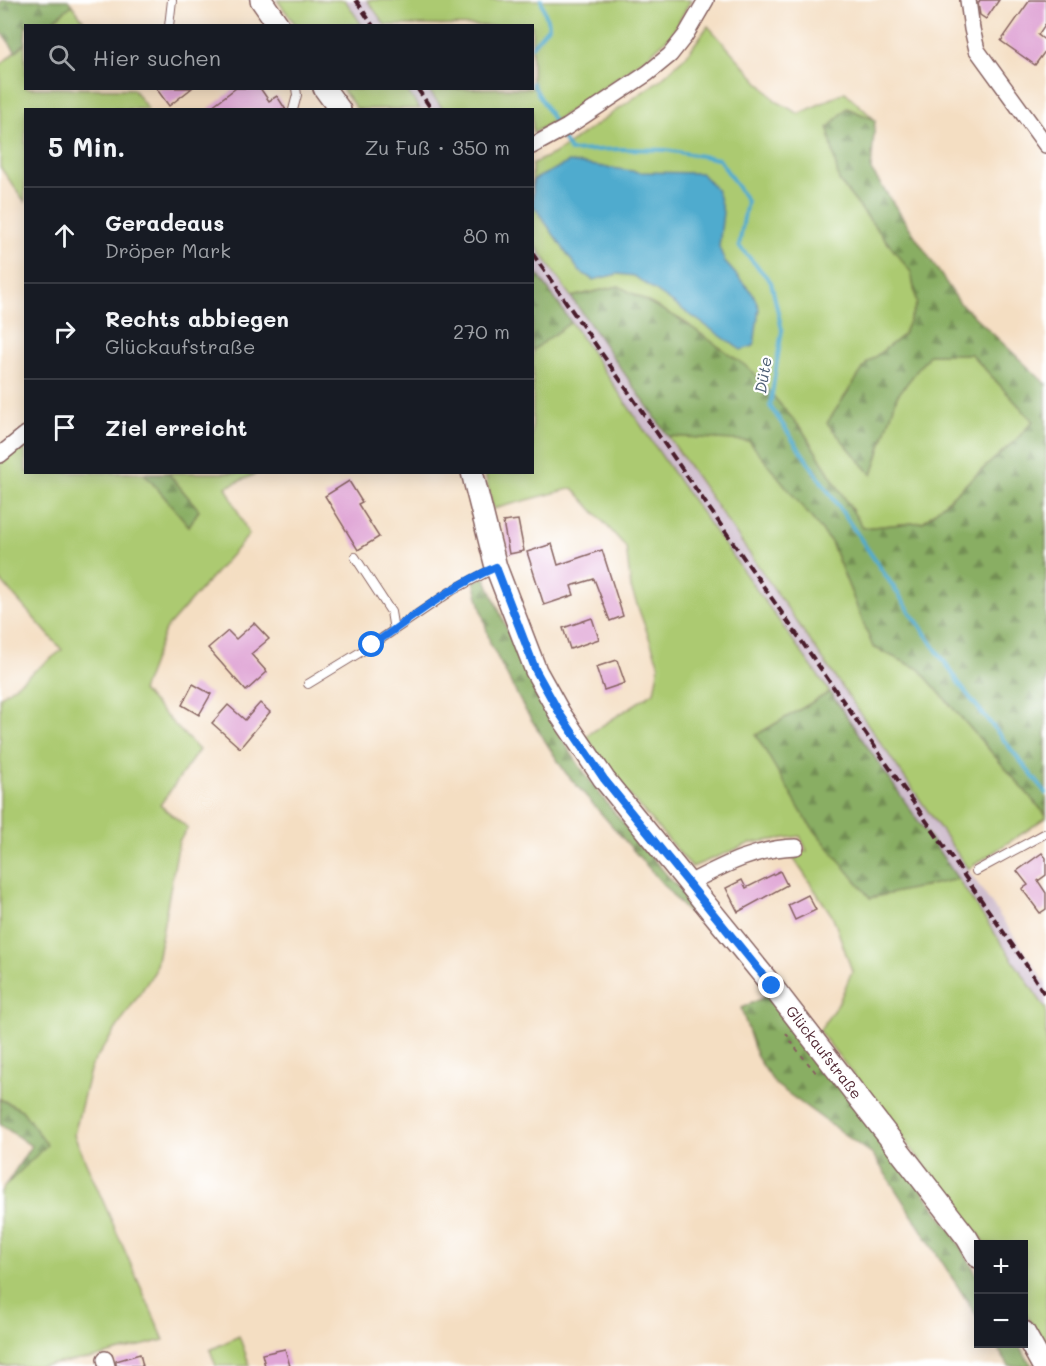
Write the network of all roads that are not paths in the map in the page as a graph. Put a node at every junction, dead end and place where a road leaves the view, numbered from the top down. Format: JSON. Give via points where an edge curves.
{"nodes":[{"id":1,"x":172,"y":0,"type":"edge"},
{"id":2,"x":261,"y":0,"type":"edge"},
{"id":3,"x":706,"y":0,"type":"edge"},
{"id":4,"x":969,"y":0,"type":"edge"},
{"id":5,"x":169,"y":24,"type":"edge"},
{"id":6,"x":278,"y":24,"type":"edge"},
{"id":7,"x":296,"y":90,"type":"edge"},
{"id":8,"x":325,"y":90,"type":"edge"},
{"id":9,"x":294,"y":108,"type":"edge"},
{"id":10,"x":339,"y":108,"type":"edge"},
{"id":11,"x":534,"y":145,"type":"edge"},
{"id":12,"x":1046,"y":145,"type":"edge"},
{"id":13,"x":24,"y":436,"type":"edge"},
{"id":14,"x":0,"y":455,"type":"edge"},
{"id":15,"x":473,"y":474,"type":"edge"},
{"id":16,"x":355,"y":557,"type":"dead end"},
{"id":17,"x":496,"y":567,"type":"junction"},
{"id":18,"x":394,"y":630,"type":"junction"},
{"id":19,"x":308,"y":684,"type":"dead end"},
{"id":20,"x":1046,"y":834,"type":"edge"},
{"id":21,"x":796,"y":847,"type":"dead end"},
{"id":22,"x":976,"y":871,"type":"dead end"},
{"id":23,"x":689,"y":883,"type":"junction"},
{"id":24,"x":974,"y":1250,"type":"edge"},
{"id":25,"x":1028,"y":1340,"type":"edge"},
{"id":26,"x":1044,"y":1366,"type":"edge"}],
"edges":[{"from":1,"to":5,"type":"lane"},
{"from":2,"to":6,"type":"main road"},
{"from":3,"to":11,"type":"street","via":[[670,55],[567,127]]},
{"from":4,"to":12,"type":"street","via":[[977,50]]},
{"from":7,"to":9,"type":"lane"},
{"from":8,"to":10,"type":"main road"},
{"from":13,"to":14,"type":"street"},
{"from":15,"to":17,"type":"main road","name":"Glückaufstraße"},
{"from":16,"to":18,"type":"lane","via":[[391,612]]},
{"from":17,"to":18,"type":"lane"},
{"from":17,"to":23,"type":"main road","name":"Glückaufstraße","via":[[536,671],[560,714],[604,779]]},
{"from":18,"to":19,"type":"lane"},
{"from":20,"to":22,"type":"lane"},
{"from":21,"to":23,"type":"street","via":[[774,848],[734,860]]},
{"from":23,"to":24,"type":"main road","name":"Glückaufstraße"},
{"from":25,"to":26,"type":"main road"}]}
